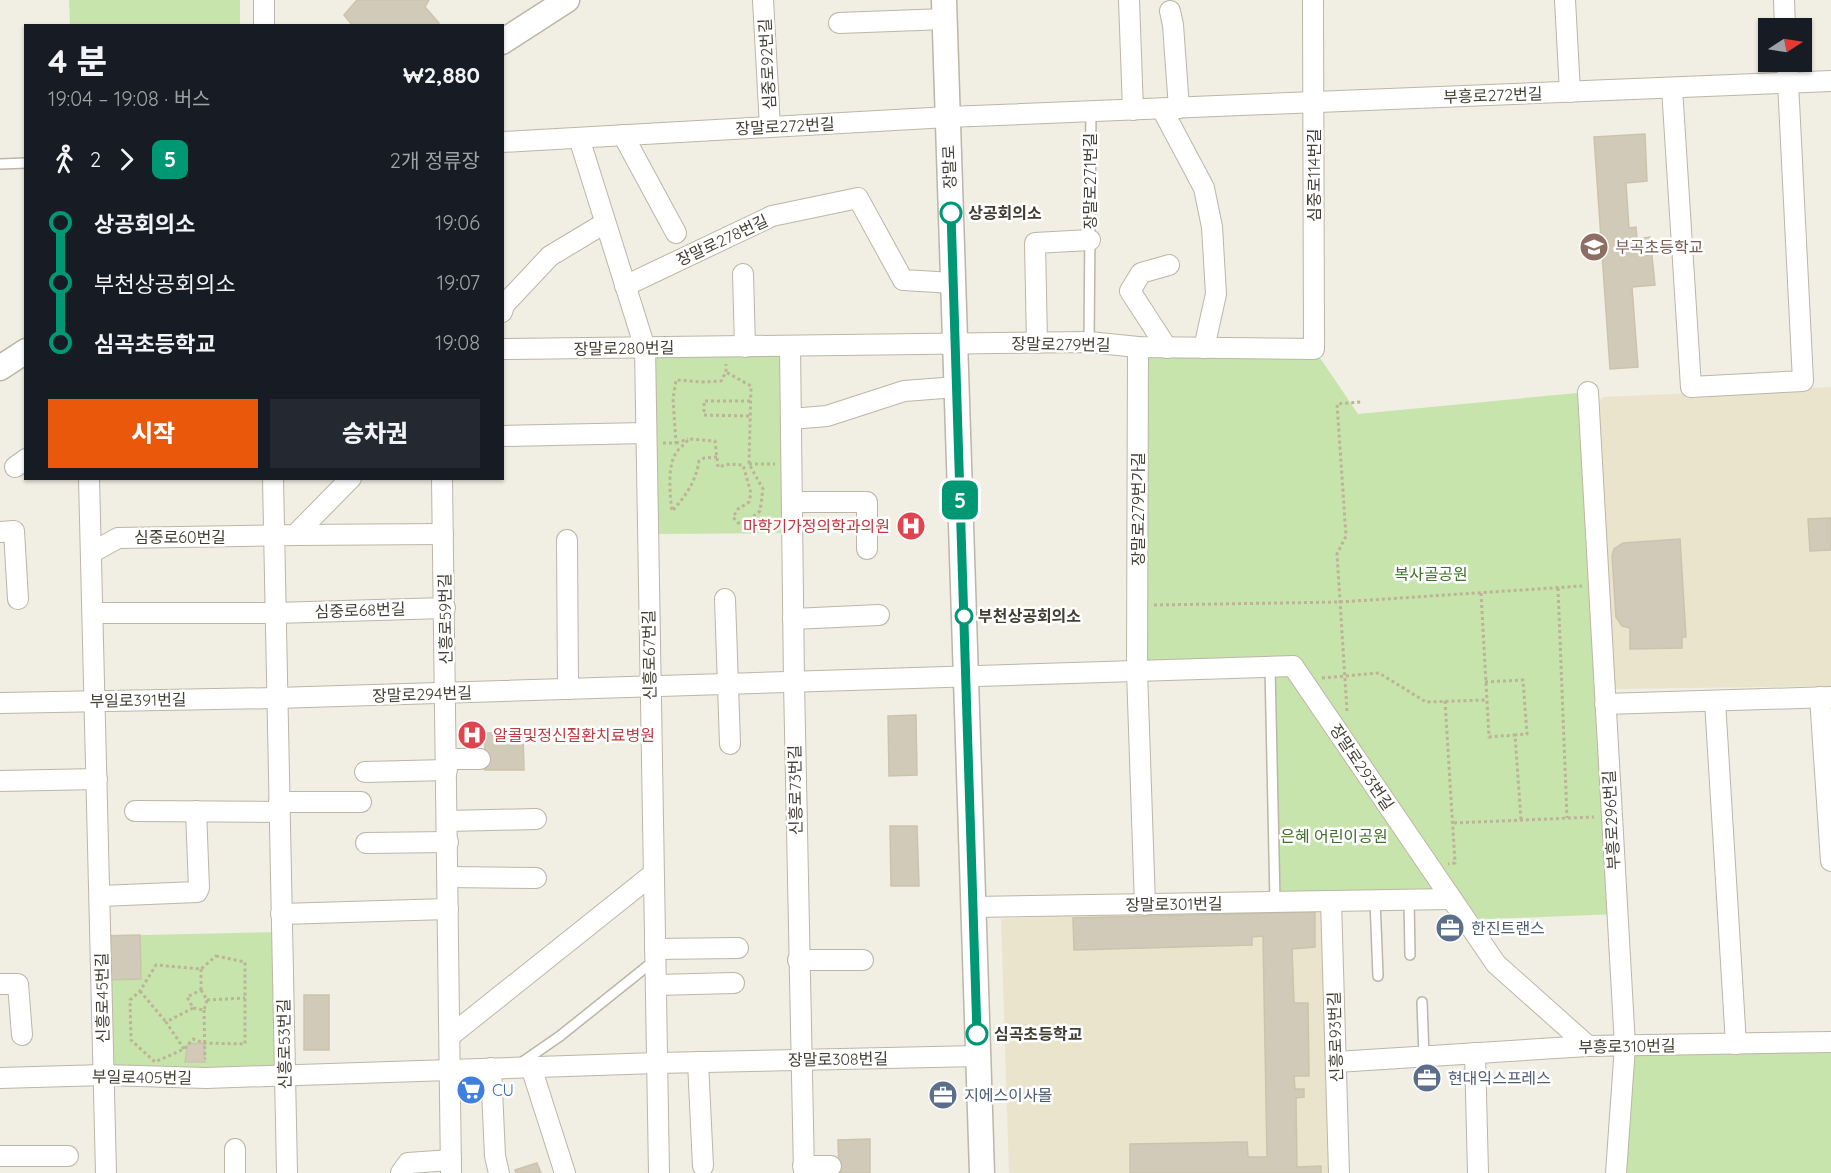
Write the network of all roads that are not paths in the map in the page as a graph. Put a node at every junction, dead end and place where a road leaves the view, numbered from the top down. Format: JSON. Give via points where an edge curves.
{"nodes":[{"id":1,"x":264,"y":0,"type":"edge"},
{"id":2,"x":567,"y":0,"type":"edge"},
{"id":3,"x":764,"y":0,"type":"edge"},
{"id":4,"x":1129,"y":0,"type":"edge"},
{"id":5,"x":1313,"y":0,"type":"edge"},
{"id":6,"x":1565,"y":0,"type":"edge"},
{"id":7,"x":1784,"y":0,"type":"edge"},
{"id":8,"x":944,"y":9,"type":"edge"},
{"id":9,"x":1170,"y":11,"type":"dead end"},
{"id":10,"x":1785,"y":18,"type":"edge"},
{"id":11,"x":840,"y":23,"type":"dead end"},
{"id":12,"x":264,"y":24,"type":"edge"},
{"id":13,"x":504,"y":41,"type":"edge"},
{"id":14,"x":1787,"y":72,"type":"edge"},
{"id":15,"x":1831,"y":81,"type":"edge"},
{"id":16,"x":1788,"y":83,"type":"junction"},
{"id":17,"x":1672,"y":88,"type":"junction"},
{"id":18,"x":1570,"y":92,"type":"junction"},
{"id":19,"x":1314,"y":102,"type":"junction"},
{"id":20,"x":1171,"y":108,"type":"junction"},
{"id":21,"x":1133,"y":110,"type":"junction"},
{"id":22,"x":1090,"y":111,"type":"junction"},
{"id":23,"x":948,"y":117,"type":"junction"},
{"id":24,"x":770,"y":127,"type":"junction"},
{"id":25,"x":623,"y":135,"type":"junction"},
{"id":26,"x":579,"y":138,"type":"junction"},
{"id":27,"x":504,"y":142,"type":"edge"},
{"id":28,"x":24,"y":163,"type":"edge"},
{"id":29,"x":0,"y":164,"type":"edge"},
{"id":30,"x":605,"y":223,"type":"junction"},
{"id":31,"x":676,"y":232,"type":"dead end"},
{"id":32,"x":1090,"y":240,"type":"junction"},
{"id":33,"x":1169,"y":265,"type":"dead end"},
{"id":34,"x":743,"y":274,"type":"dead end"},
{"id":35,"x":953,"y":283,"type":"junction"},
{"id":36,"x":625,"y":286,"type":"junction"},
{"id":37,"x":504,"y":305,"type":"edge"},
{"id":38,"x":1089,"y":342,"type":"junction"},
{"id":39,"x":1037,"y":343,"type":"junction"},
{"id":40,"x":955,"y":345,"type":"junction"},
{"id":41,"x":790,"y":346,"type":"junction"},
{"id":42,"x":736,"y":347,"type":"junction"},
{"id":43,"x":645,"y":348,"type":"junction"},
{"id":44,"x":1138,"y":348,"type":"junction"},
{"id":45,"x":1167,"y":348,"type":"junction"},
{"id":46,"x":1204,"y":348,"type":"junction"},
{"id":47,"x":504,"y":349,"type":"edge"},
{"id":48,"x":1314,"y":350,"type":"joint"},
{"id":49,"x":24,"y":352,"type":"edge"},
{"id":50,"x":0,"y":368,"type":"edge"},
{"id":51,"x":957,"y":387,"type":"junction"},
{"id":52,"x":1588,"y":392,"type":"dead end"},
{"id":53,"x":791,"y":419,"type":"junction"},
{"id":54,"x":504,"y":436,"type":"edge"},
{"id":55,"x":646,"y":438,"type":"junction"},
{"id":56,"x":89,"y":480,"type":"edge"},
{"id":57,"x":273,"y":480,"type":"edge"},
{"id":58,"x":349,"y":480,"type":"edge"},
{"id":59,"x":442,"y":480,"type":"edge"},
{"id":60,"x":792,"y":502,"type":"junction"},
{"id":61,"x":0,"y":532,"type":"edge"},
{"id":62,"x":443,"y":534,"type":"junction"},
{"id":63,"x":295,"y":535,"type":"junction"},
{"id":64,"x":274,"y":536,"type":"junction"},
{"id":65,"x":567,"y":540,"type":"dead end"},
{"id":66,"x":867,"y":549,"type":"dead end"},
{"id":67,"x":91,"y":553,"type":"junction"},
{"id":68,"x":18,"y":598,"type":"dead end"},
{"id":69,"x":725,"y":599,"type":"dead end"},
{"id":70,"x":445,"y":608,"type":"junction"},
{"id":71,"x":93,"y":613,"type":"junction"},
{"id":72,"x":275,"y":613,"type":"junction"},
{"id":73,"x":879,"y":615,"type":"dead end"},
{"id":74,"x":793,"y":619,"type":"junction"},
{"id":75,"x":1270,"y":667,"type":"junction"},
{"id":76,"x":1137,"y":671,"type":"junction"},
{"id":77,"x":966,"y":677,"type":"junction"},
{"id":78,"x":794,"y":682,"type":"junction"},
{"id":79,"x":729,"y":684,"type":"junction"},
{"id":80,"x":650,"y":687,"type":"junction"},
{"id":81,"x":568,"y":689,"type":"junction"},
{"id":82,"x":446,"y":693,"type":"junction"},
{"id":83,"x":1826,"y":697,"type":"edge"},
{"id":84,"x":276,"y":698,"type":"junction"},
{"id":85,"x":95,"y":700,"type":"junction"},
{"id":86,"x":1715,"y":701,"type":"junction"},
{"id":87,"x":0,"y":703,"type":"edge"},
{"id":88,"x":1605,"y":704,"type":"junction"},
{"id":89,"x":730,"y":744,"type":"dead end"},
{"id":90,"x":480,"y":759,"type":"dead end"},
{"id":91,"x":447,"y":764,"type":"junction"},
{"id":92,"x":365,"y":772,"type":"dead end"},
{"id":93,"x":97,"y":779,"type":"junction"},
{"id":94,"x":0,"y":781,"type":"edge"},
{"id":95,"x":361,"y":802,"type":"dead end"},
{"id":96,"x":279,"y":807,"type":"junction"},
{"id":97,"x":196,"y":810,"type":"junction"},
{"id":98,"x":135,"y":811,"type":"dead end"},
{"id":99,"x":536,"y":819,"type":"dead end"},
{"id":100,"x":447,"y":821,"type":"junction"},
{"id":101,"x":448,"y":842,"type":"junction"},
{"id":102,"x":366,"y":843,"type":"dead end"},
{"id":103,"x":1831,"y":861,"type":"edge"},
{"id":104,"x":653,"y":874,"type":"junction"},
{"id":105,"x":448,"y":877,"type":"junction"},
{"id":106,"x":536,"y":878,"type":"dead end"},
{"id":107,"x":100,"y":896,"type":"junction"},
{"id":108,"x":1451,"y":899,"type":"junction"},
{"id":109,"x":1375,"y":900,"type":"junction"},
{"id":110,"x":1409,"y":900,"type":"junction"},
{"id":111,"x":1331,"y":901,"type":"junction"},
{"id":112,"x":1275,"y":902,"type":"junction"},
{"id":113,"x":1145,"y":905,"type":"junction"},
{"id":114,"x":973,"y":907,"type":"junction"},
{"id":115,"x":448,"y":909,"type":"junction"},
{"id":116,"x":281,"y":914,"type":"junction"},
{"id":117,"x":738,"y":948,"type":"dead end"},
{"id":118,"x":655,"y":955,"type":"junction"},
{"id":119,"x":1410,"y":956,"type":"dead end"},
{"id":120,"x":798,"y":960,"type":"junction"},
{"id":121,"x":863,"y":960,"type":"dead end"},
{"id":122,"x":1378,"y":976,"type":"dead end"},
{"id":123,"x":734,"y":983,"type":"dead end"},
{"id":124,"x":0,"y":984,"type":"edge"},
{"id":125,"x":656,"y":986,"type":"junction"},
{"id":126,"x":1422,"y":1002,"type":"dead end"},
{"id":127,"x":22,"y":1035,"type":"dead end"},
{"id":128,"x":450,"y":1036,"type":"junction"},
{"id":129,"x":1831,"y":1042,"type":"edge"},
{"id":130,"x":1736,"y":1044,"type":"junction"},
{"id":131,"x":1588,"y":1046,"type":"junction"},
{"id":132,"x":1624,"y":1046,"type":"junction"},
{"id":133,"x":1475,"y":1053,"type":"junction"},
{"id":134,"x":978,"y":1056,"type":"junction"},
{"id":135,"x":1424,"y":1056,"type":"junction"},
{"id":136,"x":800,"y":1060,"type":"junction"},
{"id":137,"x":698,"y":1062,"type":"junction"},
{"id":138,"x":1336,"y":1062,"type":"junction"},
{"id":139,"x":657,"y":1063,"type":"junction"},
{"id":140,"x":523,"y":1067,"type":"junction"},
{"id":141,"x":491,"y":1068,"type":"junction"},
{"id":142,"x":450,"y":1070,"type":"junction"},
{"id":143,"x":285,"y":1075,"type":"junction"},
{"id":144,"x":104,"y":1076,"type":"junction"},
{"id":145,"x":0,"y":1078,"type":"edge"},
{"id":146,"x":235,"y":1149,"type":"dead end"},
{"id":147,"x":0,"y":1156,"type":"edge"},
{"id":148,"x":68,"y":1156,"type":"dead end"},
{"id":149,"x":451,"y":1166,"type":"edge"},
{"id":150,"x":703,"y":1166,"type":"dead end"},
{"id":151,"x":831,"y":1166,"type":"dead end"},
{"id":152,"x":804,"y":1170,"type":"edge"},
{"id":153,"x":106,"y":1173,"type":"edge"},
{"id":154,"x":236,"y":1173,"type":"edge"},
{"id":155,"x":287,"y":1173,"type":"edge"},
{"id":156,"x":401,"y":1173,"type":"edge"},
{"id":157,"x":500,"y":1173,"type":"edge"},
{"id":158,"x":565,"y":1173,"type":"edge"},
{"id":159,"x":659,"y":1173,"type":"edge"},
{"id":160,"x":982,"y":1173,"type":"edge"},
{"id":161,"x":1339,"y":1173,"type":"edge"},
{"id":162,"x":1478,"y":1173,"type":"edge"},
{"id":163,"x":1616,"y":1173,"type":"edge"}],
"edges":[{"from":1,"to":12,"type":"street"},
{"from":2,"to":13,"type":"street"},
{"from":3,"to":24,"type":"street","name":"심중로92번길"},
{"from":4,"to":21,"type":"street"},
{"from":5,"to":19,"type":"street","name":"심중로114번길"},
{"from":6,"to":18,"type":"street"},
{"from":7,"to":10,"type":"street"},
{"from":8,"to":11,"type":"street","name":"장말로"},
{"from":8,"to":23,"type":"street","name":"장말로"},
{"from":9,"to":20,"type":"street"},
{"from":14,"to":16,"type":"street"},
{"from":15,"to":16,"type":"street","name":"부흥로272번길"},
{"from":16,"to":17,"type":"street","name":"부흥로272번길"},
{"from":16,"to":17,"type":"street","via":[[1803,381],[1691,387]]},
{"from":17,"to":18,"type":"street","name":"부흥로272번길"},
{"from":18,"to":19,"type":"street","name":"부흥로272번길"},
{"from":19,"to":20,"type":"street","name":"장말로271번길"},
{"from":19,"to":48,"type":"street","name":"심중로114번길"},
{"from":20,"to":21,"type":"street","name":"장말로271번길"},
{"from":20,"to":46,"type":"street","via":[[1204,188],[1212,227],[1216,294]]},
{"from":21,"to":22,"type":"street","name":"장말로271번길"},
{"from":22,"to":23,"type":"street","name":"장말로271번길"},
{"from":22,"to":32,"type":"lane","name":"장말로271번길"},
{"from":23,"to":24,"type":"street","name":"장말로272번길"},
{"from":23,"to":35,"type":"street","name":"장말로"},
{"from":24,"to":25,"type":"street","name":"장말로272번길"},
{"from":25,"to":26,"type":"street","name":"장말로272번길"},
{"from":25,"to":31,"type":"street"},
{"from":26,"to":27,"type":"street","name":"장말로272번길"},
{"from":26,"to":30,"type":"street","name":"신흥로67번길"},
{"from":28,"to":29,"type":"lane"},
{"from":30,"to":36,"type":"street","name":"신흥로67번길"},
{"from":30,"to":37,"type":"street","via":[[550,256]]},
{"from":32,"to":38,"type":"lane"},
{"from":32,"to":39,"type":"street","name":"장말로271번길","via":[[1035,243]]},
{"from":33,"to":45,"type":"street","via":[[1141,273],[1130,291]]},
{"from":34,"to":42,"type":"street"},
{"from":35,"to":36,"type":"street","name":"장말로278번길","via":[[903,280],[858,198],[772,216]]},
{"from":35,"to":40,"type":"street","name":"장말로"},
{"from":36,"to":43,"type":"street","name":"신흥로67번길"},
{"from":38,"to":39,"type":"street","name":"장말로279번길"},
{"from":38,"to":44,"type":"street","name":"장말로279번길"},
{"from":39,"to":40,"type":"street","name":"장말로279번길"},
{"from":40,"to":41,"type":"street","name":"장말로280번길"},
{"from":40,"to":51,"type":"street","name":"장말로"},
{"from":41,"to":42,"type":"street","name":"장말로280번길"},
{"from":41,"to":53,"type":"street","name":"신흥로73번길"},
{"from":42,"to":43,"type":"street","name":"장말로280번길"},
{"from":43,"to":47,"type":"street","name":"장말로280번길"},
{"from":43,"to":55,"type":"street","name":"신흥로67번길"},
{"from":44,"to":45,"type":"street","name":"장말로279번길"},
{"from":44,"to":76,"type":"street","name":"장말로279번가길"},
{"from":45,"to":46,"type":"street","name":"장말로279번길"},
{"from":46,"to":48,"type":"street","name":"장말로279번길"},
{"from":49,"to":50,"type":"street"},
{"from":51,"to":53,"type":"street","via":[[904,391],[827,416]]},
{"from":51,"to":77,"type":"street","name":"장말로"},
{"from":52,"to":88,"type":"street","name":"부흥로296번길"},
{"from":53,"to":60,"type":"street","name":"신흥로73번길"},
{"from":54,"to":55,"type":"street"},
{"from":55,"to":80,"type":"street","name":"신흥로67번길"},
{"from":56,"to":67,"type":"street"},
{"from":57,"to":64,"type":"street"},
{"from":58,"to":63,"type":"street"},
{"from":59,"to":62,"type":"street","name":"신흥로59번길"},
{"from":60,"to":66,"type":"street","via":[[867,502]]},
{"from":60,"to":74,"type":"street","name":"신흥로73번길"},
{"from":61,"to":68,"type":"street","via":[[14,531]]},
{"from":62,"to":63,"type":"street"},
{"from":62,"to":70,"type":"street","name":"신흥로59번길"},
{"from":63,"to":64,"type":"street"},
{"from":64,"to":67,"type":"street","name":"심중로60번길","via":[[118,538]]},
{"from":64,"to":72,"type":"street"},
{"from":65,"to":81,"type":"street"},
{"from":67,"to":71,"type":"street"},
{"from":69,"to":79,"type":"street"},
{"from":70,"to":72,"type":"street","name":"심중로68번길"},
{"from":70,"to":82,"type":"street","name":"신흥로59번길"},
{"from":71,"to":72,"type":"street"},
{"from":71,"to":85,"type":"street"},
{"from":72,"to":84,"type":"street"},
{"from":73,"to":74,"type":"street"},
{"from":74,"to":78,"type":"street","name":"신흥로73번길"},
{"from":75,"to":76,"type":"street","name":"장말로293번길"},
{"from":75,"to":108,"type":"street","name":"장말로293번길","via":[[1293,666]]},
{"from":75,"to":112,"type":"lane"},
{"from":76,"to":77,"type":"street","name":"장말로293번길"},
{"from":76,"to":113,"type":"street"},
{"from":77,"to":78,"type":"street","name":"장말로294번길"},
{"from":77,"to":114,"type":"street","name":"장말로"},
{"from":78,"to":79,"type":"street","name":"장말로294번길"},
{"from":78,"to":120,"type":"street","name":"신흥로73번길"},
{"from":79,"to":80,"type":"street","name":"장말로294번길"},
{"from":79,"to":89,"type":"street"},
{"from":80,"to":81,"type":"street","name":"장말로294번길"},
{"from":80,"to":104,"type":"street","name":"신흥로67번길"},
{"from":81,"to":82,"type":"street","name":"장말로294번길"},
{"from":82,"to":84,"type":"street","name":"장말로294번길"},
{"from":82,"to":91,"type":"street","name":"신흥로59번길"},
{"from":83,"to":86,"type":"street"},
{"from":83,"to":103,"type":"street"},
{"from":84,"to":85,"type":"street","name":"부일로391번길"},
{"from":84,"to":96,"type":"street","name":"신흥로53번길"},
{"from":85,"to":87,"type":"street","name":"부일로391번길"},
{"from":85,"to":93,"type":"street","name":"신흥로45번길"},
{"from":86,"to":88,"type":"street"},
{"from":86,"to":130,"type":"street"},
{"from":88,"to":132,"type":"street","name":"부흥로296번길"},
{"from":90,"to":91,"type":"street"},
{"from":91,"to":92,"type":"street"},
{"from":91,"to":100,"type":"street","name":"신흥로59번길"},
{"from":93,"to":94,"type":"street"},
{"from":93,"to":107,"type":"street","name":"신흥로45번길"},
{"from":95,"to":96,"type":"street"},
{"from":96,"to":97,"type":"street"},
{"from":96,"to":116,"type":"street","name":"신흥로53번길"},
{"from":97,"to":98,"type":"street"},
{"from":97,"to":107,"type":"street","via":[[197,892]]},
{"from":99,"to":100,"type":"street"},
{"from":100,"to":101,"type":"street","name":"신흥로59번길"},
{"from":101,"to":102,"type":"street"},
{"from":101,"to":105,"type":"street","name":"신흥로59번길"},
{"from":104,"to":118,"type":"street","name":"신흥로67번길"},
{"from":104,"to":128,"type":"street"},
{"from":105,"to":106,"type":"street"},
{"from":105,"to":115,"type":"street","name":"신흥로59번길"},
{"from":107,"to":144,"type":"street","name":"신흥로45번길"},
{"from":108,"to":110,"type":"street","name":"장말로301번길"},
{"from":108,"to":131,"type":"street","name":"장말로293번길","via":[[1496,964]]},
{"from":109,"to":110,"type":"street","name":"장말로301번길"},
{"from":109,"to":111,"type":"street","name":"장말로301번길"},
{"from":109,"to":122,"type":"lane"},
{"from":110,"to":119,"type":"lane"},
{"from":111,"to":112,"type":"street","name":"장말로301번길"},
{"from":111,"to":138,"type":"street","name":"신흥로93번길"},
{"from":112,"to":113,"type":"street","name":"장말로301번길"},
{"from":113,"to":114,"type":"street","name":"장말로301번길"},
{"from":114,"to":134,"type":"street","name":"장말로"},
{"from":115,"to":116,"type":"street"},
{"from":115,"to":128,"type":"street","name":"신흥로59번길"},
{"from":116,"to":143,"type":"street","name":"신흥로53번길"},
{"from":117,"to":118,"type":"street"},
{"from":118,"to":125,"type":"street","name":"신흥로67번길"},
{"from":118,"to":140,"type":"lane"},
{"from":120,"to":121,"type":"street"},
{"from":120,"to":136,"type":"street","name":"신흥로73번길"},
{"from":123,"to":125,"type":"street"},
{"from":124,"to":127,"type":"street","via":[[18,984]]},
{"from":125,"to":139,"type":"street","name":"신흥로67번길"},
{"from":126,"to":135,"type":"lane"},
{"from":128,"to":142,"type":"street","name":"신흥로59번길"},
{"from":129,"to":130,"type":"street","name":"부흥로310번길"},
{"from":130,"to":132,"type":"street","name":"부흥로310번길"},
{"from":131,"to":132,"type":"street","name":"부흥로310번길"},
{"from":131,"to":133,"type":"street","name":"부흥로310번길"},
{"from":132,"to":163,"type":"street","name":"부흥로296번길"},
{"from":133,"to":135,"type":"street","name":"부흥로310번길"},
{"from":133,"to":162,"type":"street"},
{"from":134,"to":136,"type":"street","name":"장말로308번길"},
{"from":134,"to":160,"type":"street","name":"장말로"},
{"from":135,"to":138,"type":"street","name":"부흥로310번길"},
{"from":136,"to":137,"type":"street","name":"장말로308번길"},
{"from":136,"to":152,"type":"street","name":"신흥로73번길"},
{"from":137,"to":139,"type":"street","name":"장말로308번길"},
{"from":137,"to":150,"type":"street"},
{"from":138,"to":161,"type":"street","name":"신흥로93번길"},
{"from":139,"to":140,"type":"street","name":"장말로308번길"},
{"from":139,"to":159,"type":"street","name":"신흥로67번길"},
{"from":140,"to":141,"type":"street","name":"장말로308번길"},
{"from":140,"to":158,"type":"street"},
{"from":141,"to":142,"type":"street","name":"장말로308번길"},
{"from":141,"to":157,"type":"street","via":[[495,1156]]},
{"from":142,"to":143,"type":"street","name":"장말로308번길"},
{"from":142,"to":149,"type":"street","name":"신흥로59번길"},
{"from":143,"to":144,"type":"street","name":"부일로405번길"},
{"from":143,"to":155,"type":"street","name":"신흥로53번길"},
{"from":144,"to":145,"type":"street","name":"부일로405번길"},
{"from":144,"to":153,"type":"street","name":"신흥로45번길"},
{"from":146,"to":154,"type":"street"},
{"from":147,"to":148,"type":"street"},
{"from":149,"to":156,"type":"street","name":"신흥로59번길","via":[[408,1163]]},
{"from":151,"to":152,"type":"street","name":"신흥로73번길"}]}
